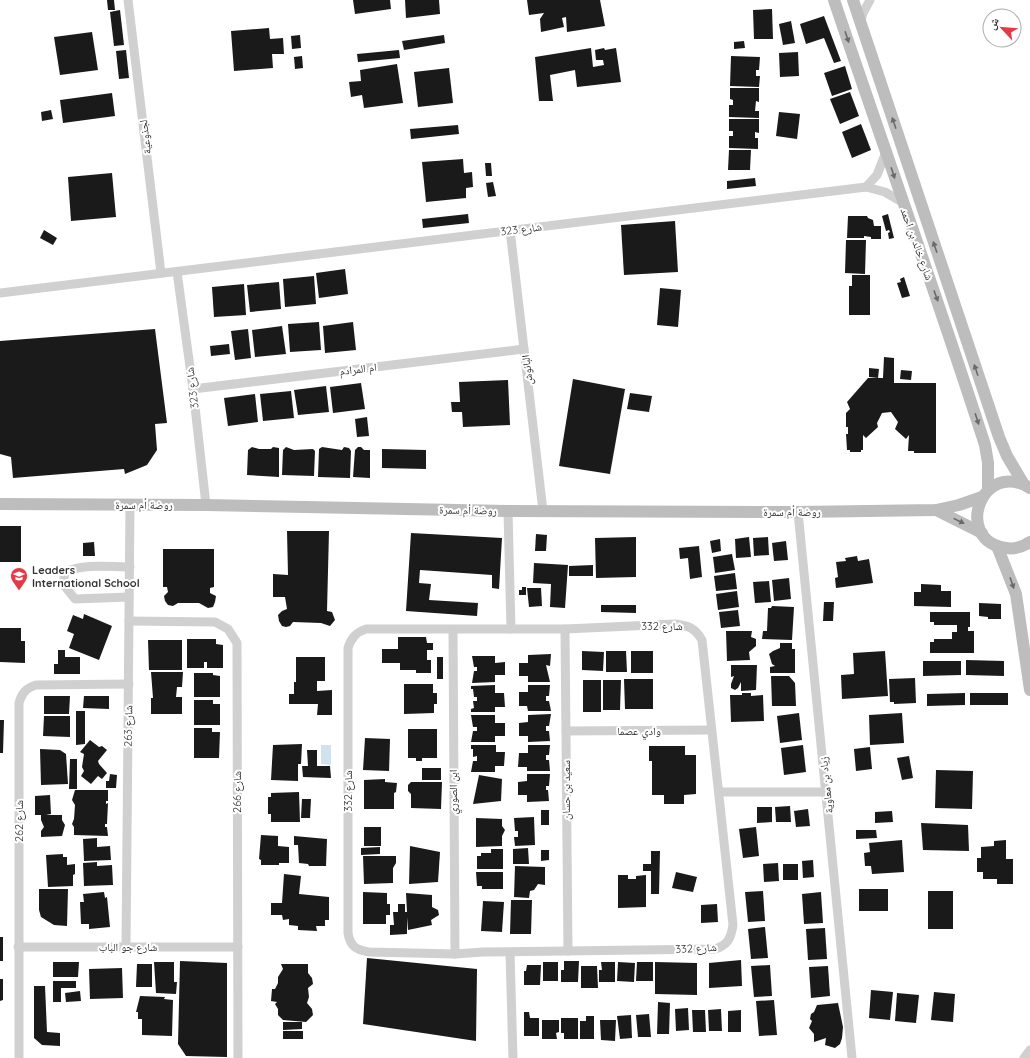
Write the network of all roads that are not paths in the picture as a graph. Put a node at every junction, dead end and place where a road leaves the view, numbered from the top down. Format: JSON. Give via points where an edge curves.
{"nodes":[{"id":1,"x":128,"y":0,"type":"edge"},
{"id":2,"x":834,"y":0,"type":"edge"},
{"id":3,"x":853,"y":0,"type":"edge"},
{"id":4,"x":870,"y":0,"type":"edge"},
{"id":5,"x":860,"y":24,"type":"junction"},
{"id":6,"x":886,"y":152,"type":"junction"},
{"id":7,"x":866,"y":187,"type":"junction"},
{"id":8,"x":902,"y":202,"type":"junction"},
{"id":9,"x":510,"y":230,"type":"junction"},
{"id":10,"x":176,"y":272,"type":"junction"},
{"id":11,"x":161,"y":273,"type":"junction"},
{"id":12,"x":0,"y":293,"type":"edge"},
{"id":13,"x":524,"y":349,"type":"junction"},
{"id":14,"x":193,"y":389,"type":"junction"},
{"id":15,"x":1026,"y":486,"type":"edge"},
{"id":16,"x":985,"y":494,"type":"junction"},
{"id":17,"x":0,"y":504,"type":"edge"},
{"id":18,"x":130,"y":505,"type":"junction"},
{"id":19,"x":206,"y":505,"type":"junction"},
{"id":20,"x":936,"y":510,"type":"junction"},
{"id":21,"x":508,"y":511,"type":"junction"},
{"id":22,"x":543,"y":511,"type":"junction"},
{"id":23,"x":798,"y":512,"type":"junction"},
{"id":24,"x":982,"y":533,"type":"junction"},
{"id":25,"x":1030,"y":542,"type":"edge"},
{"id":26,"x":997,"y":546,"type":"junction"},
{"id":27,"x":130,"y":567,"type":"junction"},
{"id":28,"x":129,"y":597,"type":"junction"},
{"id":29,"x":129,"y":621,"type":"junction"},
{"id":30,"x":511,"y":628,"type":"junction"},
{"id":31,"x":565,"y":629,"type":"junction"},
{"id":32,"x":453,"y":630,"type":"junction"},
{"id":33,"x":129,"y":684,"type":"junction"},
{"id":34,"x":1030,"y":690,"type":"edge"},
{"id":35,"x":711,"y":730,"type":"junction"},
{"id":36,"x":566,"y":731,"type":"junction"},
{"id":37,"x":719,"y":792,"type":"junction"},
{"id":38,"x":826,"y":792,"type":"junction"},
{"id":39,"x":126,"y":946,"type":"junction"},
{"id":40,"x":18,"y":947,"type":"junction"},
{"id":41,"x":238,"y":947,"type":"junction"},
{"id":42,"x":568,"y":951,"type":"junction"},
{"id":43,"x":510,"y":953,"type":"junction"},
{"id":44,"x":455,"y":954,"type":"junction"},
{"id":45,"x":1030,"y":1050,"type":"edge"},
{"id":46,"x":19,"y":1058,"type":"edge"},
{"id":47,"x":238,"y":1058,"type":"edge"},
{"id":48,"x":512,"y":1058,"type":"edge"},
{"id":49,"x":852,"y":1058,"type":"edge"},
{"id":50,"x":1024,"y":1058,"type":"edge"}],
"edges":[{"from":1,"to":11,"type":"street","name":"لجذوعية"},
{"from":2,"to":6,"type":"main road","name":"شارع خالد بن احمد","one_way":true},
{"from":3,"to":5,"type":"main road","name":"شارع خالد بن احمد"},
{"from":4,"to":5,"type":"street"},
{"from":15,"to":5,"type":"main road","name":"شارع خالد بن احمد","one_way":true,"via":[[1007,456],[999,437]]},
{"from":6,"to":7,"type":"street","via":[[877,175]]},
{"from":6,"to":8,"type":"main road","name":"شارع خالد بن احمد","one_way":true},
{"from":7,"to":8,"type":"street","name":"شارع 323","via":[[885,192]]},
{"from":7,"to":9,"type":"street","name":"شارع 323"},
{"from":8,"to":16,"type":"main road","name":"شارع خالد بن احمد","one_way":true,"via":[[947,326],[985,445],[988,463]]},
{"from":9,"to":10,"type":"street","name":"شارع 323"},
{"from":9,"to":13,"type":"street","name":"البانوش"},
{"from":10,"to":11,"type":"street","name":"شارع 323"},
{"from":10,"to":14,"type":"street","name":"شارع 323"},
{"from":11,"to":12,"type":"street","name":"شارع 323"},
{"from":13,"to":14,"type":"street","name":"ام المرادم"},
{"from":13,"to":22,"type":"street","name":"البانوش"},
{"from":14,"to":19,"type":"street","name":"شارع 323"},
{"from":15,"to":16,"type":"main road","name":"روضة أم سمرة","via":[[1004,482]]},
{"from":16,"to":20,"type":"main road","name":"روضة أم سمرة","via":[[959,505]]},
{"from":16,"to":24,"type":"main road","name":"شارع خالد بن احمد","via":[[977,515]]},
{"from":17,"to":18,"type":"main road","name":"روضة أم سمرة"},
{"from":18,"to":19,"type":"main road","name":"روضة أم سمرة"},
{"from":18,"to":27,"type":"street","name":"شارع 263"},
{"from":19,"to":21,"type":"main road","name":"روضة أم سمرة"},
{"from":20,"to":23,"type":"main road","name":"روضة أم سمرة"},
{"from":20,"to":24,"type":"main road","name":"روضة أم سمرة","one_way":true},
{"from":21,"to":22,"type":"main road","name":"روضة أم سمرة"},
{"from":21,"to":30,"type":"street"},
{"from":22,"to":23,"type":"main road","name":"روضة أم سمرة"},
{"from":23,"to":38,"type":"street","name":"زياد بن معاوية"},
{"from":24,"to":26,"type":"main road","name":"روضة أم سمرة","via":[[988,541]]},
{"from":25,"to":26,"type":"main road","via":[[1016,548]]},
{"from":26,"to":34,"type":"main road","one_way":true,"via":[[1016,594]]},
{"from":27,"to":28,"type":"street","name":"شارع 263"},
{"from":27,"to":28,"type":"street","via":[[73,568],[65,572],[63,584],[75,599]]},
{"from":28,"to":29,"type":"street","name":"شارع 263"},
{"from":29,"to":33,"type":"street","name":"شارع 263"},
{"from":29,"to":41,"type":"street","name":"شارع 266","via":[[215,622],[228,629],[237,643]]},
{"from":30,"to":31,"type":"street","name":"شارع 332"},
{"from":30,"to":32,"type":"street","name":"شارع 332"},
{"from":31,"to":35,"type":"street","name":"شارع 332","via":[[676,624],[691,627],[702,640]]},
{"from":31,"to":36,"type":"street","name":"سعيد بن حسان"},
{"from":32,"to":44,"type":"street","name":"ابن الصوري"},
{"from":32,"to":44,"type":"street","name":"شارع 332","via":[[366,629],[355,634],[350,642],[348,933],[350,943],[357,950]]},
{"from":33,"to":39,"type":"street","name":"شارع 263"},
{"from":33,"to":40,"type":"street","name":"شارع 262","via":[[36,685],[25,690],[21,696]]},
{"from":35,"to":36,"type":"street","name":"وادي عصما"},
{"from":35,"to":37,"type":"street","name":"شارع 332"},
{"from":36,"to":42,"type":"street","name":"سعيد بن حسان"},
{"from":37,"to":38,"type":"street"},
{"from":37,"to":42,"type":"street","name":"شارع 332","via":[[733,925],[729,942],[715,949]]},
{"from":38,"to":49,"type":"street","name":"زياد بن معاوية"},
{"from":39,"to":40,"type":"street","name":"شارع جو الباب"},
{"from":39,"to":41,"type":"street","name":"شارع جو الباب"},
{"from":40,"to":46,"type":"street","name":"شارع 262"},
{"from":41,"to":47,"type":"street","name":"شارع 266"},
{"from":42,"to":43,"type":"street","name":"شارع 332"},
{"from":43,"to":44,"type":"street","name":"شارع 332"},
{"from":43,"to":48,"type":"street"},
{"from":45,"to":50,"type":"street"}]}
